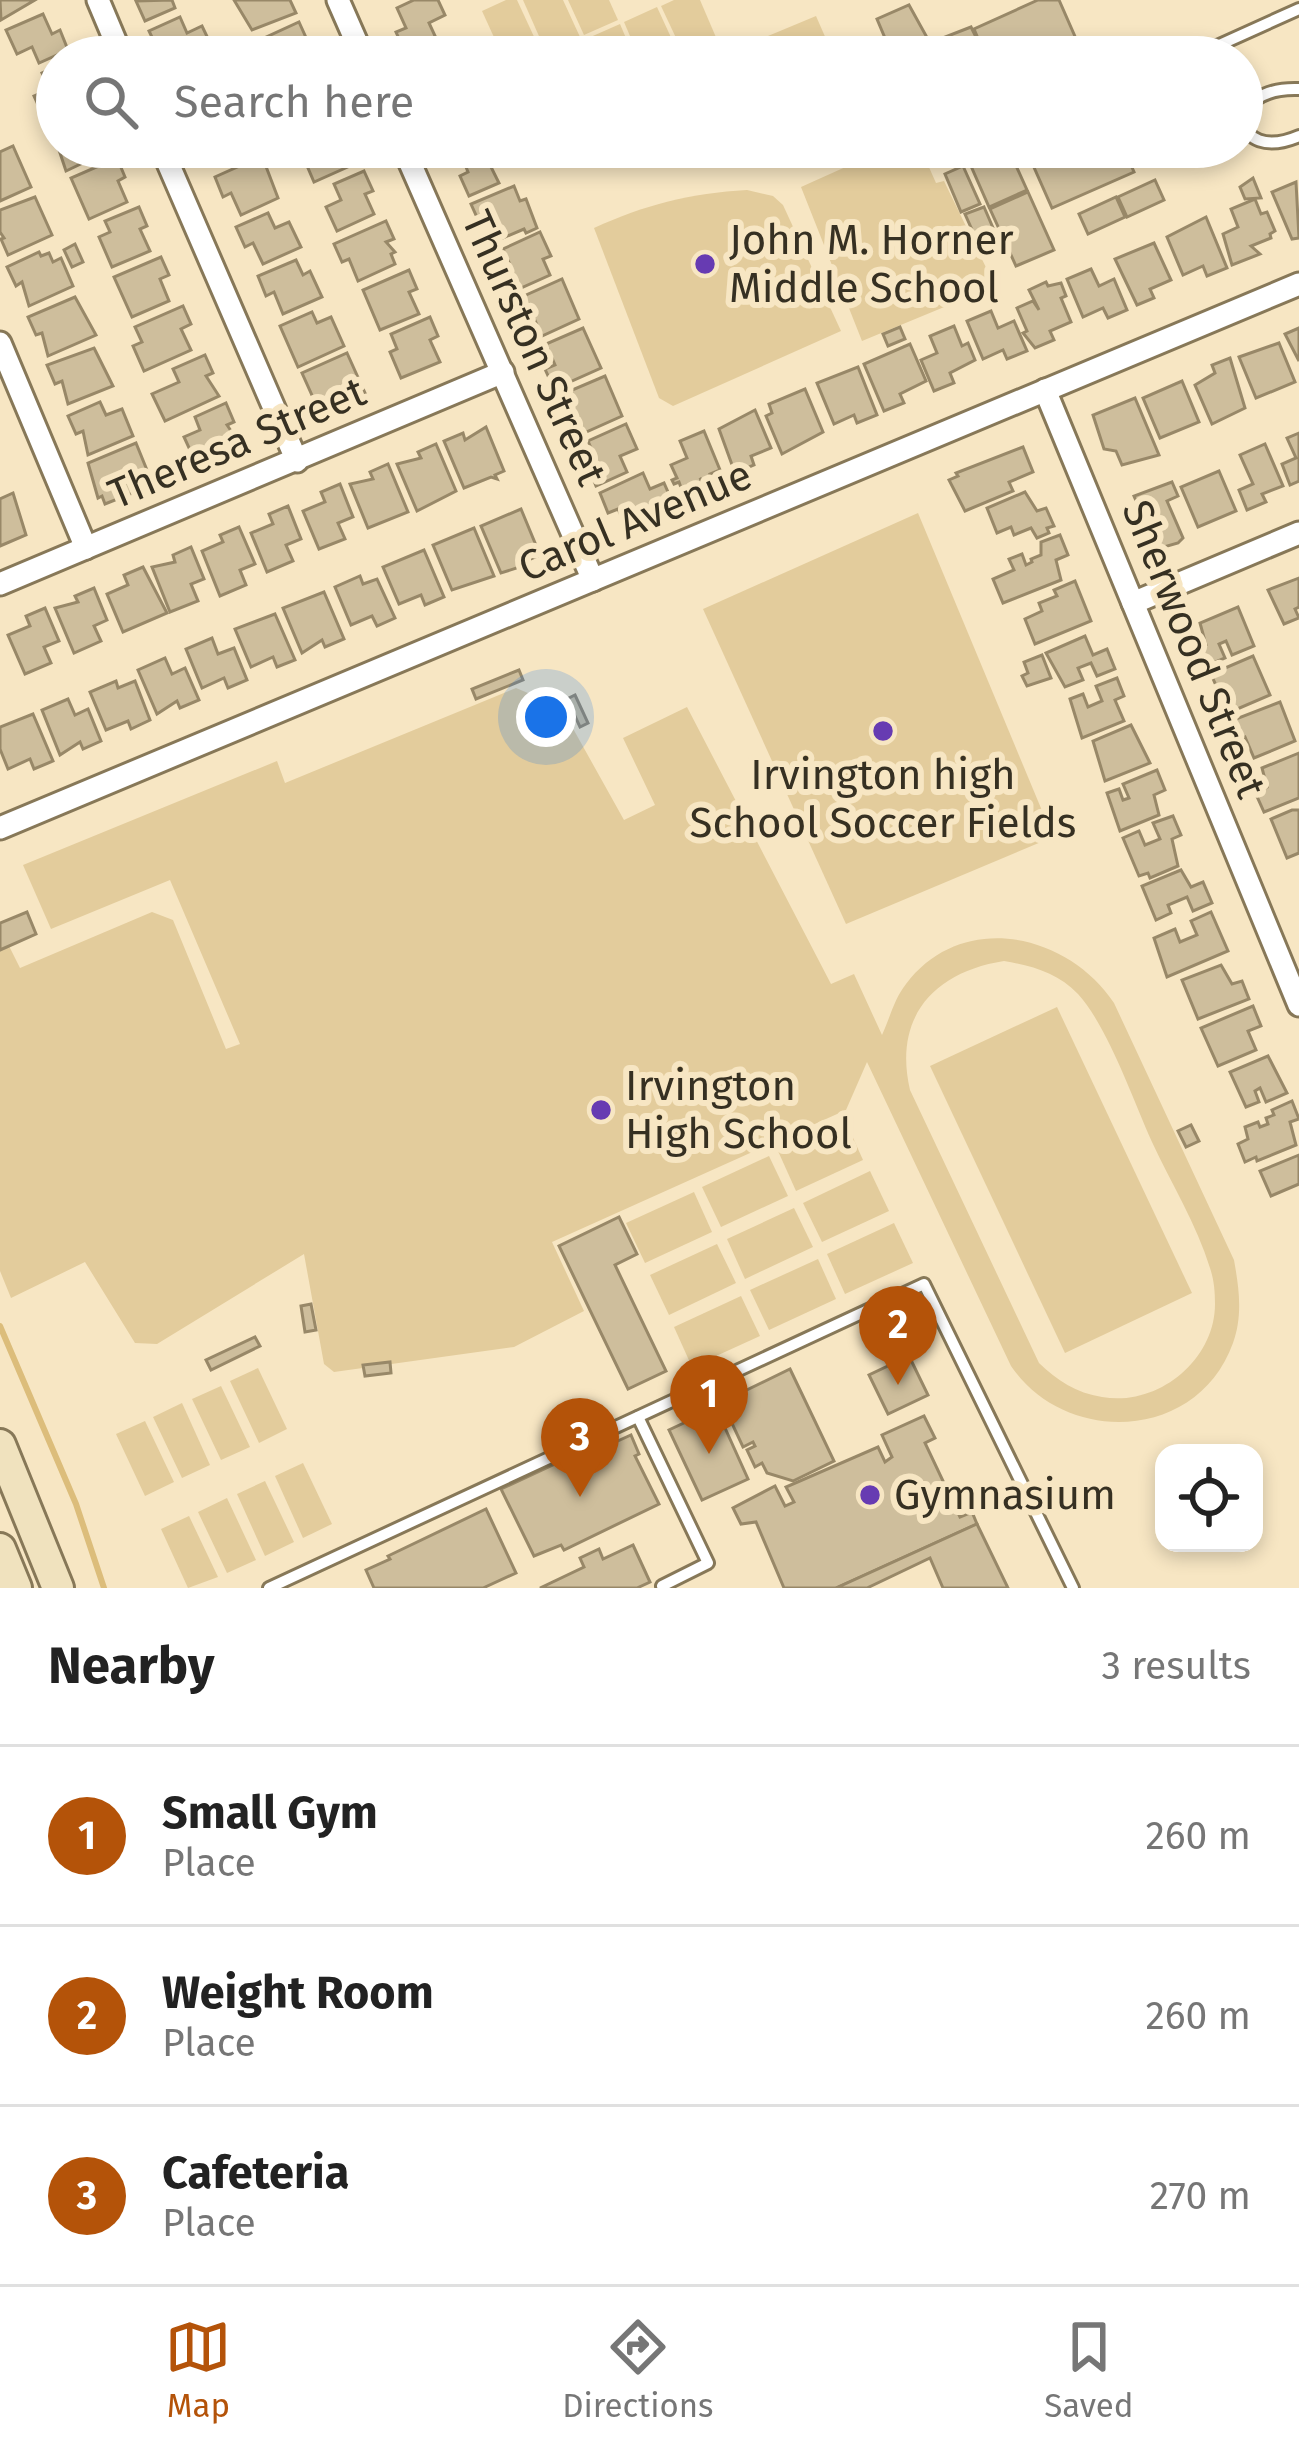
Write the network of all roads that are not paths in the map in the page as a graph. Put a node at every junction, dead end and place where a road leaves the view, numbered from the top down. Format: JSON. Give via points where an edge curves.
{"nodes":[{"id":1,"x":98,"y":0,"type":"edge"},
{"id":2,"x":338,"y":0,"type":"edge"},
{"id":3,"x":1299,"y":9,"type":"edge"},
{"id":4,"x":113,"y":36,"type":"edge"},
{"id":5,"x":354,"y":36,"type":"edge"},
{"id":6,"x":1237,"y":36,"type":"edge"},
{"id":7,"x":1299,"y":89,"type":"edge"},
{"id":8,"x":1263,"y":94,"type":"edge"},
{"id":9,"x":1299,"y":136,"type":"edge"},
{"id":10,"x":1263,"y":143,"type":"edge"},
{"id":11,"x":170,"y":168,"type":"edge"},
{"id":12,"x":412,"y":168,"type":"edge"},
{"id":13,"x":1299,"y":284,"type":"edge"},
{"id":14,"x":0,"y":343,"type":"edge"},
{"id":15,"x":503,"y":372,"type":"junction"},
{"id":16,"x":1045,"y":390,"type":"junction"},
{"id":17,"x":297,"y":461,"type":"junction"},
{"id":18,"x":1299,"y":533,"type":"edge"},
{"id":19,"x":86,"y":548,"type":"junction"},
{"id":20,"x":593,"y":580,"type":"junction"},
{"id":21,"x":0,"y":584,"type":"edge"},
{"id":22,"x":1133,"y":603,"type":"junction"},
{"id":23,"x":0,"y":828,"type":"edge"},
{"id":24,"x":1299,"y":1005,"type":"edge"},
{"id":25,"x":638,"y":1417,"type":"junction"},
{"id":26,"x":0,"y":1445,"type":"edge"},
{"id":27,"x":0,"y":1549,"type":"edge"},
{"id":28,"x":662,"y":1586,"type":"edge"},
{"id":29,"x":16,"y":1588,"type":"edge"},
{"id":30,"x":58,"y":1588,"type":"edge"},
{"id":31,"x":268,"y":1588,"type":"edge"},
{"id":32,"x":1073,"y":1588,"type":"edge"}],
"edges":[{"from":1,"to":4,"type":"street"},
{"from":2,"to":5,"type":"street"},
{"from":3,"to":6,"type":"lane"},
{"from":7,"to":8,"type":"lane"},
{"from":9,"to":10,"type":"lane"},
{"from":11,"to":17,"type":"street"},
{"from":12,"to":15,"type":"street","name":"Thurston Street"},
{"from":13,"to":16,"type":"street","name":"Carol Avenue"},
{"from":14,"to":19,"type":"street"},
{"from":15,"to":17,"type":"street","name":"Theresa Street"},
{"from":15,"to":20,"type":"street","name":"Thurston Street"},
{"from":16,"to":20,"type":"street","name":"Carol Avenue"},
{"from":16,"to":22,"type":"street","name":"Sherwood Street"},
{"from":17,"to":19,"type":"street","name":"Theresa Street"},
{"from":18,"to":22,"type":"street"},
{"from":19,"to":21,"type":"street","name":"Theresa Street"},
{"from":20,"to":23,"type":"street","name":"Carol Avenue"},
{"from":22,"to":24,"type":"street","name":"Sherwood Street"},
{"from":25,"to":28,"type":"lane","via":[[708,1563]]},
{"from":25,"to":31,"type":"lane"},
{"from":25,"to":32,"type":"lane","via":[[924,1284]]},
{"from":26,"to":30,"type":"main road"},
{"from":27,"to":29,"type":"main road"}]}
